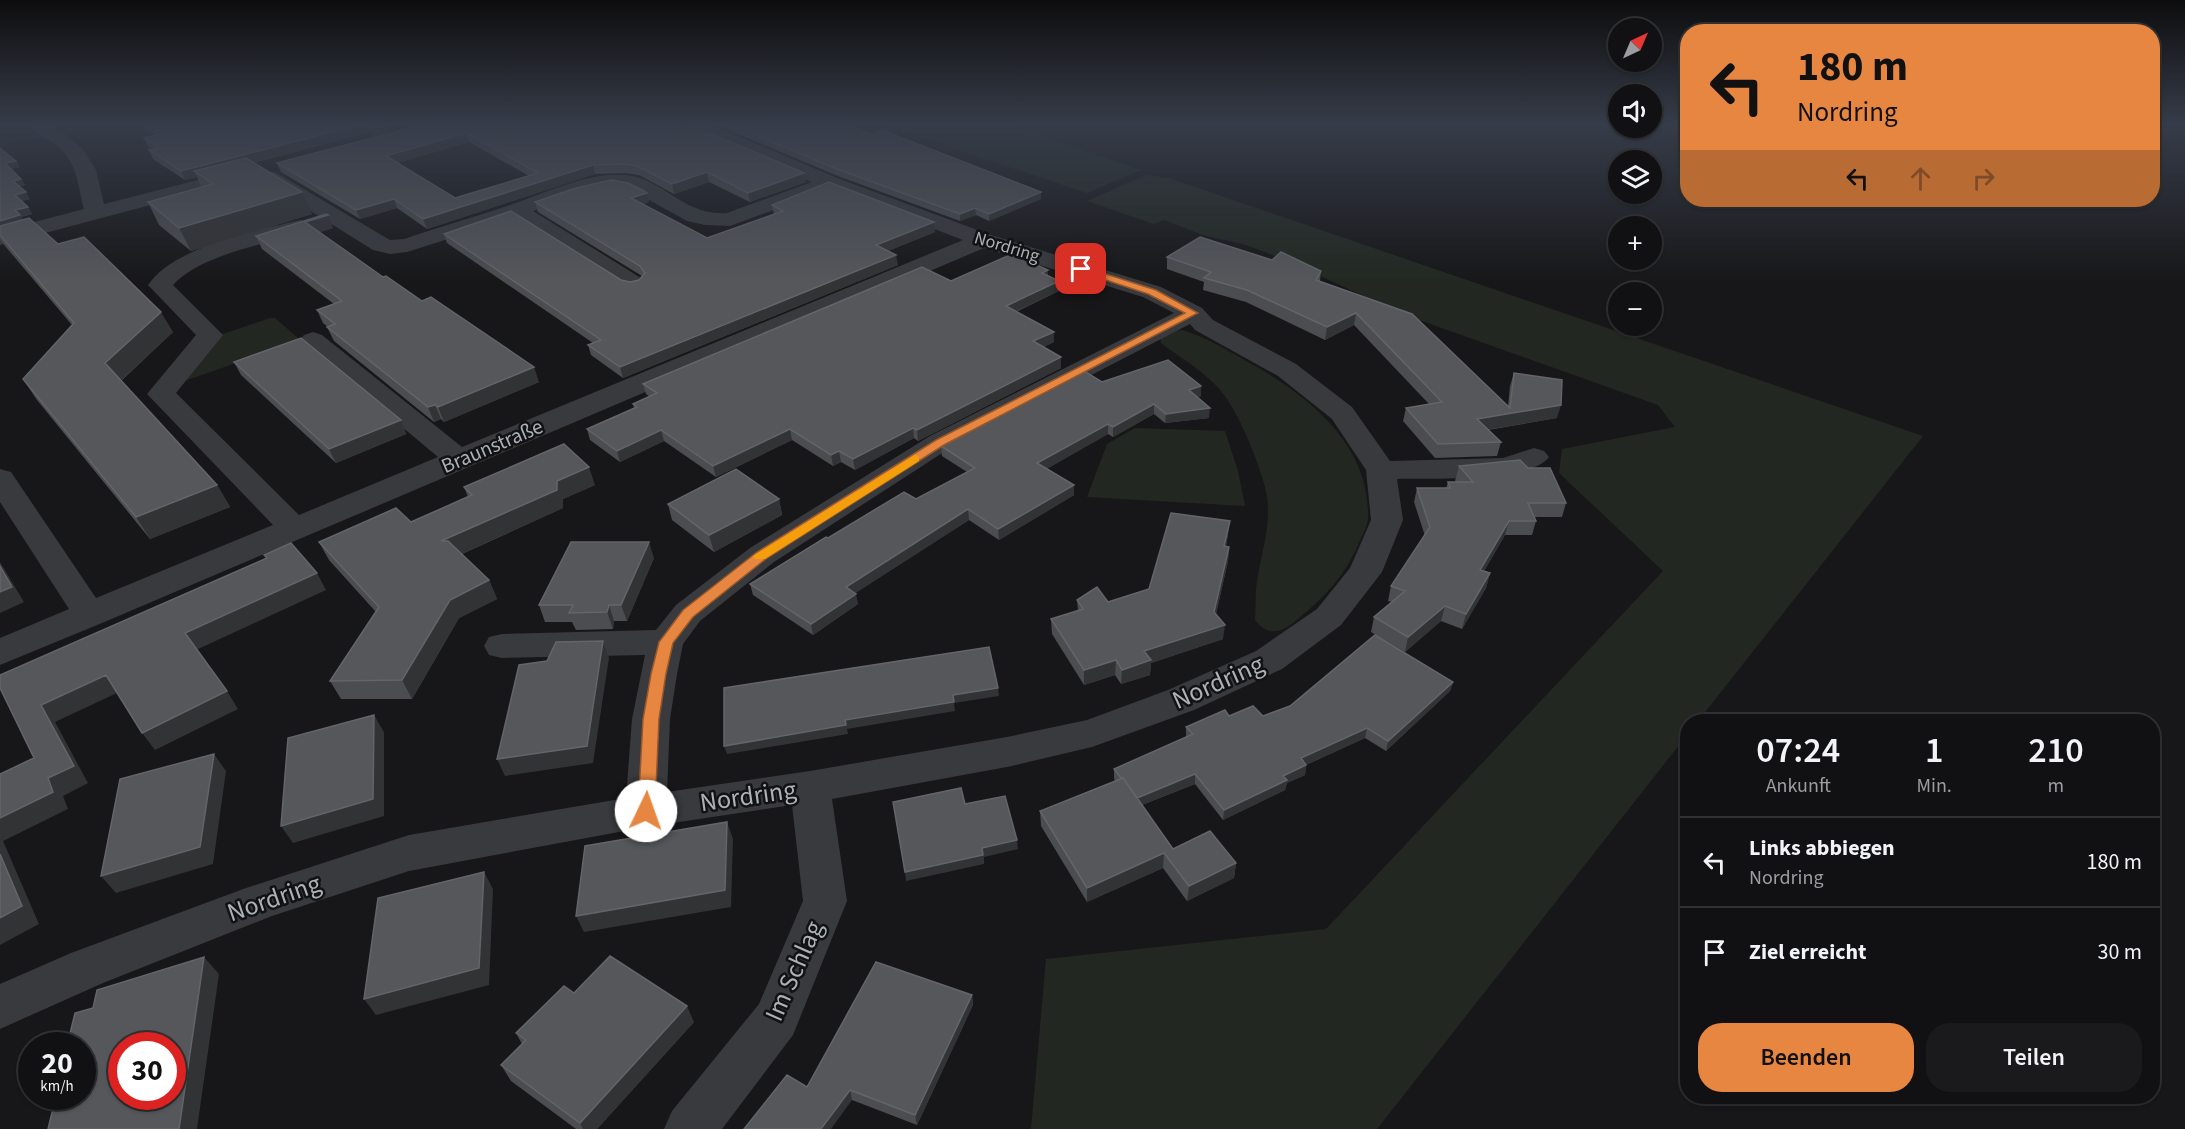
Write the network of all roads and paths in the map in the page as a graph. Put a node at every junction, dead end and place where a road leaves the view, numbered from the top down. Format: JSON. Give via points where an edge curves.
{"nodes":[{"id":1,"x":87,"y":177,"type":"edge"},
{"id":2,"x":233,"y":177,"type":"edge"},
{"id":3,"x":270,"y":177,"type":"edge"},
{"id":4,"x":817,"y":177,"type":"edge"},
{"id":5,"x":830,"y":182,"type":"junction"},
{"id":6,"x":516,"y":210,"type":"junction"},
{"id":7,"x":96,"y":212,"type":"junction"},
{"id":8,"x":333,"y":217,"type":"junction"},
{"id":9,"x":0,"y":238,"type":"edge"},
{"id":10,"x":983,"y":240,"type":"junction"},
{"id":11,"x":633,"y":284,"type":"edge"},
{"id":12,"x":1192,"y":313,"type":"junction"},
{"id":13,"x":313,"y":340,"type":"dead end"},
{"id":14,"x":1534,"y":458,"type":"dead end"},
{"id":15,"x":459,"y":460,"type":"junction"},
{"id":16,"x":1381,"y":470,"type":"junction"},
{"id":17,"x":0,"y":478,"type":"edge"},
{"id":18,"x":295,"y":529,"type":"junction"},
{"id":19,"x":90,"y":615,"type":"junction"},
{"id":20,"x":666,"y":642,"type":"junction"},
{"id":21,"x":502,"y":646,"type":"dead end"},
{"id":22,"x":0,"y":652,"type":"edge"},
{"id":23,"x":810,"y":787,"type":"junction"},
{"id":24,"x":646,"y":811,"type":"junction"},
{"id":25,"x":0,"y":1007,"type":"edge"},
{"id":26,"x":690,"y":1129,"type":"edge"}],
"edges":[{"from":1,"to":7,"type":"street"},
{"from":2,"to":7,"type":"street"},
{"from":3,"to":8,"type":"street"},
{"from":4,"to":5,"type":"street","name":"Nordring"},
{"from":5,"to":6,"type":"street","via":[[716,221],[695,218],[627,181],[580,189]]},
{"from":5,"to":10,"type":"street","name":"Nordring"},
{"from":6,"to":8,"type":"street","via":[[390,247]]},
{"from":6,"to":11,"type":"street"},
{"from":7,"to":9,"type":"street"},
{"from":8,"to":18,"type":"street","via":[[192,261],[173,270],[160,285],[210,335],[161,394]]},
{"from":10,"to":12,"type":"street","name":"Nordring","via":[[1152,292]]},
{"from":10,"to":15,"type":"street","name":"Braunstraße"},
{"from":12,"to":16,"type":"street","name":"Nordring","via":[[1204,325],[1287,370],[1342,413]]},
{"from":12,"to":20,"type":"street","via":[[940,442],[762,555],[688,613]]},
{"from":13,"to":15,"type":"street"},
{"from":14,"to":16,"type":"street","via":[[1506,467]]},
{"from":15,"to":18,"type":"street","name":"Braunstraße"},
{"from":16,"to":23,"type":"street","name":"Nordring","via":[[1387,520],[1365,572],[1329,617],[1269,660],[1092,734]]},
{"from":17,"to":19,"type":"street"},
{"from":18,"to":19,"type":"street","name":"Braunstraße"},
{"from":19,"to":22,"type":"street","name":"Braunstraße"},
{"from":20,"to":21,"type":"street"},
{"from":20,"to":24,"type":"street","via":[[651,719]]},
{"from":23,"to":24,"type":"street","name":"Nordring"},
{"from":23,"to":26,"type":"street","name":"Im Schlag","via":[[825,901],[776,1019]]},
{"from":24,"to":25,"type":"street","name":"Nordring","via":[[409,853],[262,901],[87,968]]}]}
